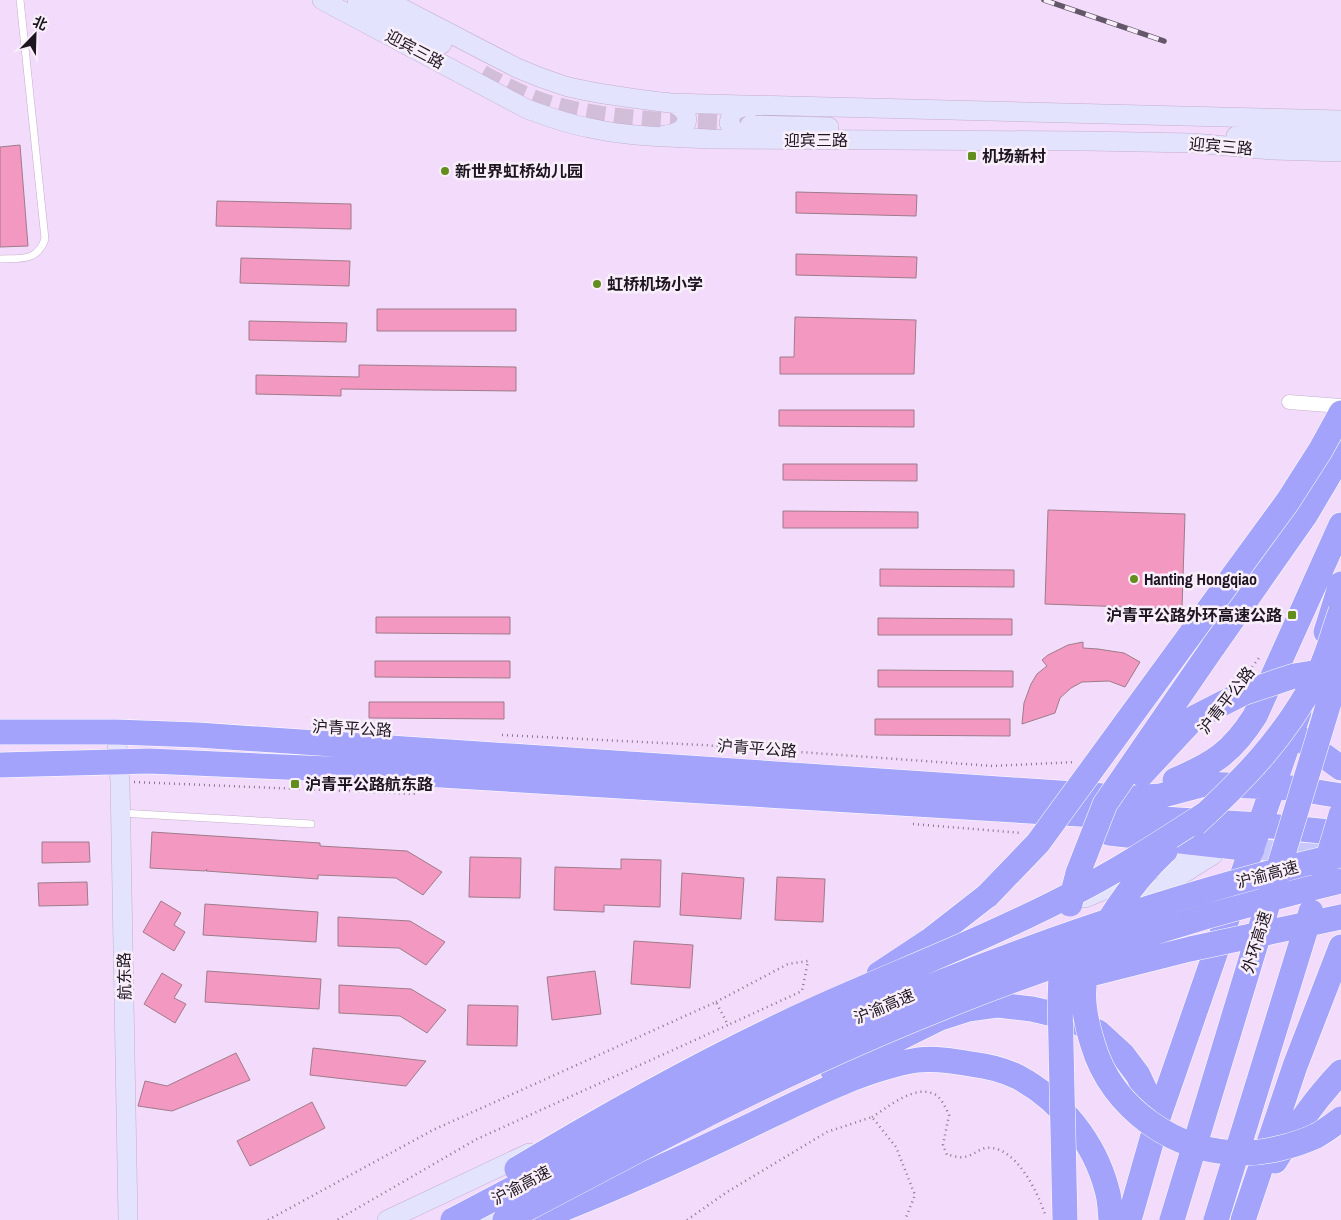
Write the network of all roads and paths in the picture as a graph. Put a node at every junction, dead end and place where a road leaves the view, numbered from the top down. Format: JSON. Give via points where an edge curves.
{"nodes":[{"id":1,"x":20,"y":0,"type":"edge"},
{"id":2,"x":322,"y":0,"type":"edge"},
{"id":3,"x":356,"y":0,"type":"edge"},
{"id":4,"x":386,"y":0,"type":"edge"},
{"id":5,"x":669,"y":102,"type":"junction"},
{"id":6,"x":767,"y":106,"type":"junction"},
{"id":7,"x":1341,"y":120,"type":"edge"},
{"id":8,"x":752,"y":132,"type":"junction"},
{"id":9,"x":647,"y":136,"type":"junction"},
{"id":10,"x":1275,"y":136,"type":"junction"},
{"id":11,"x":1341,"y":137,"type":"edge"},
{"id":12,"x":1341,"y":144,"type":"edge"},
{"id":13,"x":1341,"y":152,"type":"edge"},
{"id":14,"x":0,"y":259,"type":"edge"},
{"id":15,"x":1289,"y":402,"type":"dead end"},
{"id":16,"x":1341,"y":406,"type":"edge"},
{"id":17,"x":1341,"y":414,"type":"edge"},
{"id":18,"x":1341,"y":452,"type":"edge"},
{"id":19,"x":1341,"y":525,"type":"edge"},
{"id":20,"x":1341,"y":584,"type":"edge"},
{"id":21,"x":1341,"y":611,"type":"edge"},
{"id":22,"x":1260,"y":657,"type":"dead end"},
{"id":23,"x":1341,"y":663,"type":"edge"},
{"id":24,"x":1341,"y":669,"type":"edge"},
{"id":25,"x":1249,"y":672,"type":"dead end"},
{"id":26,"x":0,"y":732,"type":"edge"},
{"id":27,"x":116,"y":732,"type":"junction"},
{"id":28,"x":1292,"y":733,"type":"junction"},
{"id":29,"x":498,"y":735,"type":"dead end"},
{"id":30,"x":1080,"y":762,"type":"dead end"},
{"id":31,"x":0,"y":765,"type":"edge"},
{"id":32,"x":1341,"y":768,"type":"edge"},
{"id":33,"x":120,"y":772,"type":"junction"},
{"id":34,"x":1273,"y":787,"type":"junction"},
{"id":35,"x":425,"y":794,"type":"dead end"},
{"id":36,"x":1091,"y":795,"type":"junction"},
{"id":37,"x":1341,"y":796,"type":"edge"},
{"id":38,"x":1003,"y":810,"type":"junction"},
{"id":39,"x":121,"y":813,"type":"junction"},
{"id":40,"x":1207,"y":813,"type":"junction"},
{"id":41,"x":1341,"y":816,"type":"edge"},
{"id":42,"x":311,"y":824,"type":"dead end"},
{"id":43,"x":910,"y":824,"type":"dead end"},
{"id":44,"x":1260,"y":826,"type":"junction"},
{"id":45,"x":1341,"y":833,"type":"edge"},
{"id":46,"x":1029,"y":834,"type":"dead end"},
{"id":47,"x":1222,"y":845,"type":"junction"},
{"id":48,"x":1252,"y":849,"type":"junction"},
{"id":49,"x":1341,"y":855,"type":"edge"},
{"id":50,"x":1078,"y":873,"type":"junction"},
{"id":51,"x":1341,"y":881,"type":"edge"},
{"id":52,"x":1341,"y":917,"type":"edge"},
{"id":53,"x":1341,"y":927,"type":"edge"},
{"id":54,"x":1341,"y":947,"type":"edge"},
{"id":55,"x":1190,"y":949,"type":"junction"},
{"id":56,"x":716,"y":1002,"type":"junction"},
{"id":57,"x":820,"y":1007,"type":"junction"},
{"id":58,"x":910,"y":1020,"type":"junction"},
{"id":59,"x":728,"y":1024,"type":"junction"},
{"id":60,"x":1341,"y":1072,"type":"edge"},
{"id":61,"x":872,"y":1117,"type":"junction"},
{"id":62,"x":1158,"y":1118,"type":"junction"},
{"id":63,"x":1341,"y":1119,"type":"edge"},
{"id":64,"x":602,"y":1161,"type":"junction"},
{"id":65,"x":128,"y":1220,"type":"edge"},
{"id":66,"x":268,"y":1220,"type":"edge"},
{"id":67,"x":337,"y":1220,"type":"edge"},
{"id":68,"x":387,"y":1220,"type":"edge"},
{"id":69,"x":436,"y":1220,"type":"edge"},
{"id":70,"x":453,"y":1220,"type":"edge"},
{"id":71,"x":484,"y":1220,"type":"edge"},
{"id":72,"x":505,"y":1220,"type":"edge"},
{"id":73,"x":534,"y":1220,"type":"edge"},
{"id":74,"x":687,"y":1220,"type":"edge"},
{"id":75,"x":905,"y":1220,"type":"edge"},
{"id":76,"x":1048,"y":1220,"type":"edge"},
{"id":77,"x":1065,"y":1220,"type":"edge"},
{"id":78,"x":1112,"y":1220,"type":"edge"},
{"id":79,"x":1128,"y":1220,"type":"edge"},
{"id":80,"x":1172,"y":1220,"type":"edge"},
{"id":81,"x":1216,"y":1220,"type":"edge"},
{"id":82,"x":1243,"y":1220,"type":"edge"},
{"id":83,"x":1247,"y":1220,"type":"edge"}],
"edges":[{"from":1,"to":14,"type":"lane","via":[[45,239],[42,248],[30,258]]},
{"from":2,"to":9,"type":"main road","name":"迎宾三路","via":[[527,109],[592,129]]},
{"from":3,"to":5,"type":"main road","via":[[535,87],[589,99]]},
{"from":4,"to":5,"type":"main road","name":"迎宾三路","via":[[539,77],[594,93]]},
{"from":5,"to":6,"type":"main road","name":"迎宾三路"},
{"from":5,"to":9,"type":"main road","via":[[682,108],[686,126],[670,135]]},
{"from":6,"to":7,"type":"main road","name":"迎宾三路"},
{"from":6,"to":8,"type":"main road","via":[[742,107],[732,112],[730,123],[736,133]]},
{"from":8,"to":9,"type":"main road","name":"迎宾三路"},
{"from":8,"to":10,"type":"main road","name":"迎宾三路"},
{"from":8,"to":13,"type":"main road","name":"迎宾三路","via":[[1183,142]]},
{"from":10,"to":11,"type":"main road","name":"迎宾三路"},
{"from":10,"to":12,"type":"main road"},
{"from":15,"to":16,"type":"street"},
{"from":17,"to":57,"type":"highway","bridge":true,"via":[[1288,501],[1038,843],[988,895],[929,941],[874,978]]},
{"from":18,"to":50,"type":"highway","bridge":true,"via":[[1306,514],[1105,804]]},
{"from":19,"to":36,"type":"highway","name":"沪青平公路","via":[[1255,716],[1242,737],[1221,757],[1174,781]]},
{"from":20,"to":28,"type":"highway"},
{"from":21,"to":40,"type":"highway","bridge":true,"via":[[1318,675],[1281,735],[1249,773]]},
{"from":22,"to":25,"type":"path","name":"沪青平公路"},
{"from":23,"to":80,"type":"highway","name":"外环高速","bridge":true},
{"from":24,"to":50,"type":"highway","bridge":true,"via":[[1294,676],[1243,693],[1194,718],[1151,762],[1115,809]]},
{"from":26,"to":27,"type":"highway","name":"沪青平公路"},
{"from":27,"to":33,"type":"main road","name":"航东路"},
{"from":27,"to":36,"type":"highway","name":"沪青平公路"},
{"from":28,"to":32,"type":"highway"},
{"from":28,"to":34,"type":"highway"},
{"from":29,"to":30,"type":"path","name":"沪青平公路","via":[[702,744],[993,766]]},
{"from":31,"to":33,"type":"highway"},
{"from":33,"to":35,"type":"path"},
{"from":33,"to":38,"type":"highway","via":[[149,761],[375,771]]},
{"from":33,"to":39,"type":"main road","name":"航东路"},
{"from":34,"to":36,"type":"highway","name":"沪青平公路","via":[[1205,784],[1160,796]]},
{"from":34,"to":37,"type":"highway","name":"沪青平公路"},
{"from":34,"to":44,"type":"highway"},
{"from":38,"to":44,"type":"highway","via":[[1151,819],[1194,806],[1231,811]]},
{"from":38,"to":47,"type":"highway","via":[[1036,825]]},
{"from":39,"to":42,"type":"lane"},
{"from":39,"to":65,"type":"main road","name":"航东路"},
{"from":40,"to":57,"type":"highway","bridge":true,"via":[[1070,896],[921,965]]},
{"from":40,"to":63,"type":"highway","bridge":true,"via":[[1151,865],[1122,900],[1098,945],[1086,975],[1084,1002],[1095,1053],[1106,1077],[1138,1115],[1167,1136],[1206,1150],[1242,1153],[1277,1149],[1316,1136]]},
{"from":41,"to":81,"type":"highway","bridge":true},
{"from":43,"to":46,"type":"path"},
{"from":44,"to":45,"type":"highway"},
{"from":44,"to":47,"type":"main road"},
{"from":44,"to":48,"type":"highway"},
{"from":47,"to":48,"type":"highway"},
{"from":47,"to":64,"type":"main road","via":[[1090,930],[861,1030]]},
{"from":47,"to":68,"type":"main road","via":[[905,974]]},
{"from":48,"to":49,"type":"main road"},
{"from":48,"to":62,"type":"highway"},
{"from":49,"to":70,"type":"highway","name":"沪渝高速","bridge":true,"via":[[1185,896],[1087,927],[902,998],[701,1090]]},
{"from":50,"to":77,"type":"highway","bridge":true,"via":[[1062,938],[1060,1001]]},
{"from":51,"to":58,"type":"highway","name":"沪渝高速","bridge":true,"via":[[1189,920],[1094,951]]},
{"from":52,"to":55,"type":"highway","bridge":true},
{"from":53,"to":55,"type":"highway","bridge":true},
{"from":54,"to":82,"type":"highway","via":[[1295,1066]]},
{"from":55,"to":58,"type":"highway","bridge":true},
{"from":56,"to":59,"type":"path"},
{"from":56,"to":59,"type":"path","via":[[788,964],[808,961],[802,991]]},
{"from":56,"to":66,"type":"path","via":[[434,1130]]},
{"from":57,"to":69,"type":"highway","bridge":true,"via":[[635,1100]]},
{"from":58,"to":72,"type":"highway","name":"沪渝高速","bridge":true,"via":[[805,1066]]},
{"from":59,"to":67,"type":"path","via":[[477,1139]]},
{"from":60,"to":83,"type":"highway","via":[[1298,1124],[1273,1165]]},
{"from":61,"to":74,"type":"path","via":[[827,1132]]},
{"from":61,"to":75,"type":"path","via":[[896,1147],[915,1195]]},
{"from":61,"to":76,"type":"path","via":[[912,1094],[926,1092],[938,1096],[949,1115],[943,1145],[947,1154],[963,1157],[985,1148],[1000,1150],[1014,1160],[1036,1191]]},
{"from":62,"to":64,"type":"highway","via":[[1138,1075],[1123,1055],[1098,1032],[1066,1017],[1032,1008],[997,1005],[968,1009],[940,1018],[650,1157]]},
{"from":62,"to":79,"type":"highway"},
{"from":64,"to":71,"type":"main road"},
{"from":73,"to":78,"type":"highway","via":[[669,1165],[854,1078],[920,1060],[951,1060],[989,1067],[1018,1077],[1052,1100],[1079,1131],[1096,1158],[1108,1191]]}]}
